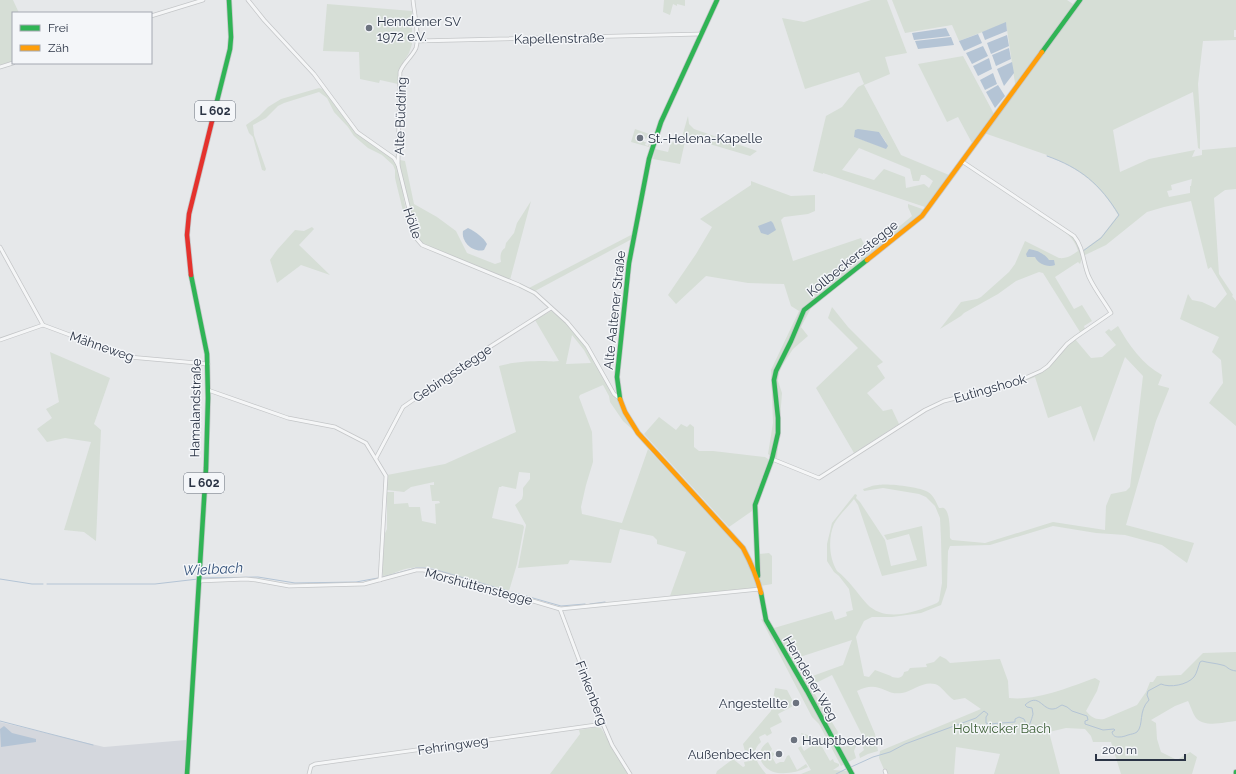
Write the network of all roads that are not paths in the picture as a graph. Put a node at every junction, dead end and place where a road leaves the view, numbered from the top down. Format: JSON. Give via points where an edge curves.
{"nodes":[{"id":1,"x":203,"y":0,"type":"edge"},
{"id":2,"x":229,"y":0,"type":"edge"},
{"id":3,"x":248,"y":0,"type":"edge"},
{"id":4,"x":413,"y":0,"type":"edge"},
{"id":5,"x":717,"y":0,"type":"edge"},
{"id":6,"x":1080,"y":0,"type":"edge"},
{"id":7,"x":152,"y":16,"type":"edge"},
{"id":8,"x":701,"y":34,"type":"junction"},
{"id":9,"x":418,"y":40,"type":"junction"},
{"id":10,"x":12,"y":63,"type":"edge"},
{"id":11,"x":0,"y":67,"type":"edge"},
{"id":12,"x":963,"y":162,"type":"junction"},
{"id":13,"x":398,"y":165,"type":"junction"},
{"id":14,"x":0,"y":247,"type":"edge"},
{"id":15,"x":551,"y":308,"type":"junction"},
{"id":16,"x":43,"y":324,"type":"junction"},
{"id":17,"x":0,"y":340,"type":"edge"},
{"id":18,"x":208,"y":364,"type":"junction"},
{"id":19,"x":208,"y":390,"type":"junction"},
{"id":20,"x":620,"y":399,"type":"junction"},
{"id":21,"x":772,"y":458,"type":"junction"},
{"id":22,"x":376,"y":459,"type":"junction"},
{"id":23,"x":758,"y":579,"type":"junction"},
{"id":24,"x":198,"y":580,"type":"junction"},
{"id":25,"x":380,"y":580,"type":"junction"},
{"id":26,"x":760,"y":590,"type":"junction"},
{"id":27,"x":560,"y":609,"type":"junction"},
{"id":28,"x":603,"y":724,"type":"junction"},
{"id":29,"x":851,"y":773,"type":"edge"},
{"id":30,"x":187,"y":774,"type":"edge"},
{"id":31,"x":309,"y":774,"type":"edge"},
{"id":32,"x":630,"y":774,"type":"edge"}],
"edges":[{"from":1,"to":7,"type":"street"},
{"from":2,"to":18,"type":"street","name":"Hamalandstraße","number":"L 602","via":[[231,37],[228,60],[186,237],[189,269]]},
{"from":3,"to":13,"type":"street","via":[[314,74],[357,132],[387,152]]},
{"from":4,"to":9,"type":"street"},
{"from":5,"to":8,"type":"street","name":"Alte Aaltener Straße"},
{"from":6,"to":12,"type":"street","name":"Kollbeckersstegge"},
{"from":8,"to":9,"type":"street","name":"Kapellenstraße"},
{"from":8,"to":20,"type":"street","name":"Alte Aaltener Straße","via":[[660,122],[649,159],[629,263],[617,367]]},
{"from":9,"to":13,"type":"street","name":"Alte Büdding","via":[[416,49],[400,72]]},
{"from":10,"to":11,"type":"street"},
{"from":12,"to":21,"type":"street","name":"Kollbeckersstegge","via":[[922,216],[804,310],[774,380],[778,433]]},
{"from":12,"to":21,"type":"street","name":"Eutingshook","via":[[1074,236],[1080,244],[1085,268],[1111,313],[1067,344],[1042,371],[1012,384],[944,401],[925,410],[819,478]]},
{"from":13,"to":15,"type":"street","name":"Hölle","via":[[418,242],[527,288]]},
{"from":14,"to":16,"type":"street"},
{"from":15,"to":20,"type":"street","name":"Hölle","via":[[587,346],[614,394]]},
{"from":15,"to":22,"type":"street","name":"Gebingsstegge","via":[[403,407]]},
{"from":16,"to":17,"type":"street"},
{"from":16,"to":18,"type":"street","name":"Mähneweg","via":[[129,357]]},
{"from":18,"to":19,"type":"street","name":"Hamalandstraße","number":"L 602"},
{"from":19,"to":22,"type":"street","via":[[288,418],[335,426],[366,442]]},
{"from":19,"to":24,"type":"street","name":"Hamalandstraße","number":"L 602"},
{"from":20,"to":23,"type":"street","name":"Alte Aaltener Straße","via":[[638,433],[743,548]]},
{"from":21,"to":23,"type":"street","name":"Kollbeckersstegge","via":[[755,505]]},
{"from":22,"to":25,"type":"street","via":[[386,476]]},
{"from":23,"to":26,"type":"street","name":"Alte Aaltener Straße"},
{"from":24,"to":25,"type":"street","name":"Morshüttenstegge","via":[[256,580],[289,586],[364,584]]},
{"from":24,"to":30,"type":"street","name":"Hamalandstraße","number":"L 602"},
{"from":25,"to":27,"type":"street","name":"Morshüttenstegge","via":[[416,570],[429,570]]},
{"from":26,"to":27,"type":"street","name":"Morshüttenstegge"},
{"from":26,"to":29,"type":"street","name":"Hemdener Weg","via":[[766,620]]},
{"from":27,"to":28,"type":"street","name":"Finkenberg"},
{"from":28,"to":31,"type":"street","name":"Fehringweg","via":[[315,764],[311,766]]},
{"from":28,"to":32,"type":"street","name":"Finkenberg","via":[[612,745]]}]}
